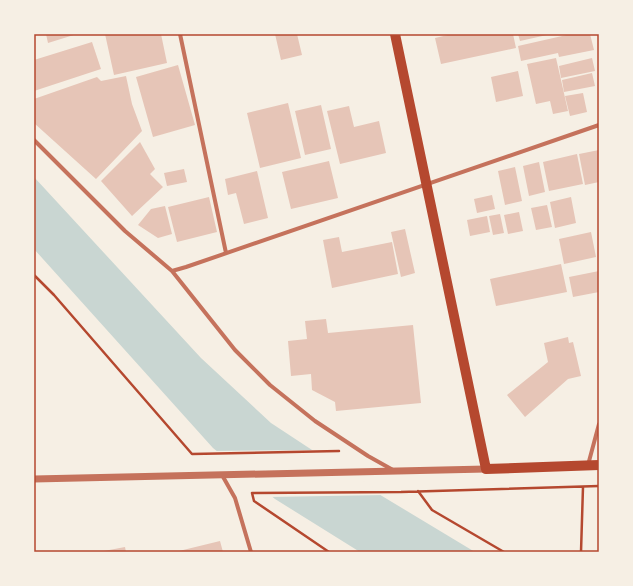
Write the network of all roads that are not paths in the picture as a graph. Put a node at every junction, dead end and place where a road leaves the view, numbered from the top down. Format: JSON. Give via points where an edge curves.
{"nodes":[{"id":1,"x":180,"y":34,"type":"edge"},
{"id":2,"x":395,"y":34,"type":"edge"},
{"id":3,"x":599,"y":125,"type":"edge"},
{"id":4,"x":34,"y":140,"type":"edge"},
{"id":5,"x":426,"y":183,"type":"junction"},
{"id":6,"x":226,"y":253,"type":"junction"},
{"id":7,"x":172,"y":270,"type":"junction"},
{"id":8,"x":599,"y":424,"type":"edge"},
{"id":9,"x":599,"y":465,"type":"edge"},
{"id":10,"x":588,"y":466,"type":"junction"},
{"id":11,"x":486,"y":468,"type":"junction"},
{"id":12,"x":395,"y":471,"type":"junction"},
{"id":13,"x":225,"y":475,"type":"junction"},
{"id":14,"x":34,"y":479,"type":"edge"},
{"id":15,"x":251,"y":552,"type":"edge"}],
"edges":[{"from":1,"to":6,"type":"street"},
{"from":2,"to":5,"type":"main road"},
{"from":3,"to":5,"type":"street"},
{"from":4,"to":7,"type":"street","via":[[125,231]]},
{"from":5,"to":6,"type":"street"},
{"from":5,"to":11,"type":"main road"},
{"from":6,"to":7,"type":"street"},
{"from":7,"to":12,"type":"street","via":[[235,350],[270,385],[315,422]]},
{"from":8,"to":10,"type":"street"},
{"from":9,"to":10,"type":"main road"},
{"from":10,"to":11,"type":"main road"},
{"from":11,"to":12,"type":"street"},
{"from":12,"to":13,"type":"street"},
{"from":13,"to":14,"type":"street"},
{"from":13,"to":15,"type":"street","via":[[236,498]]}]}
